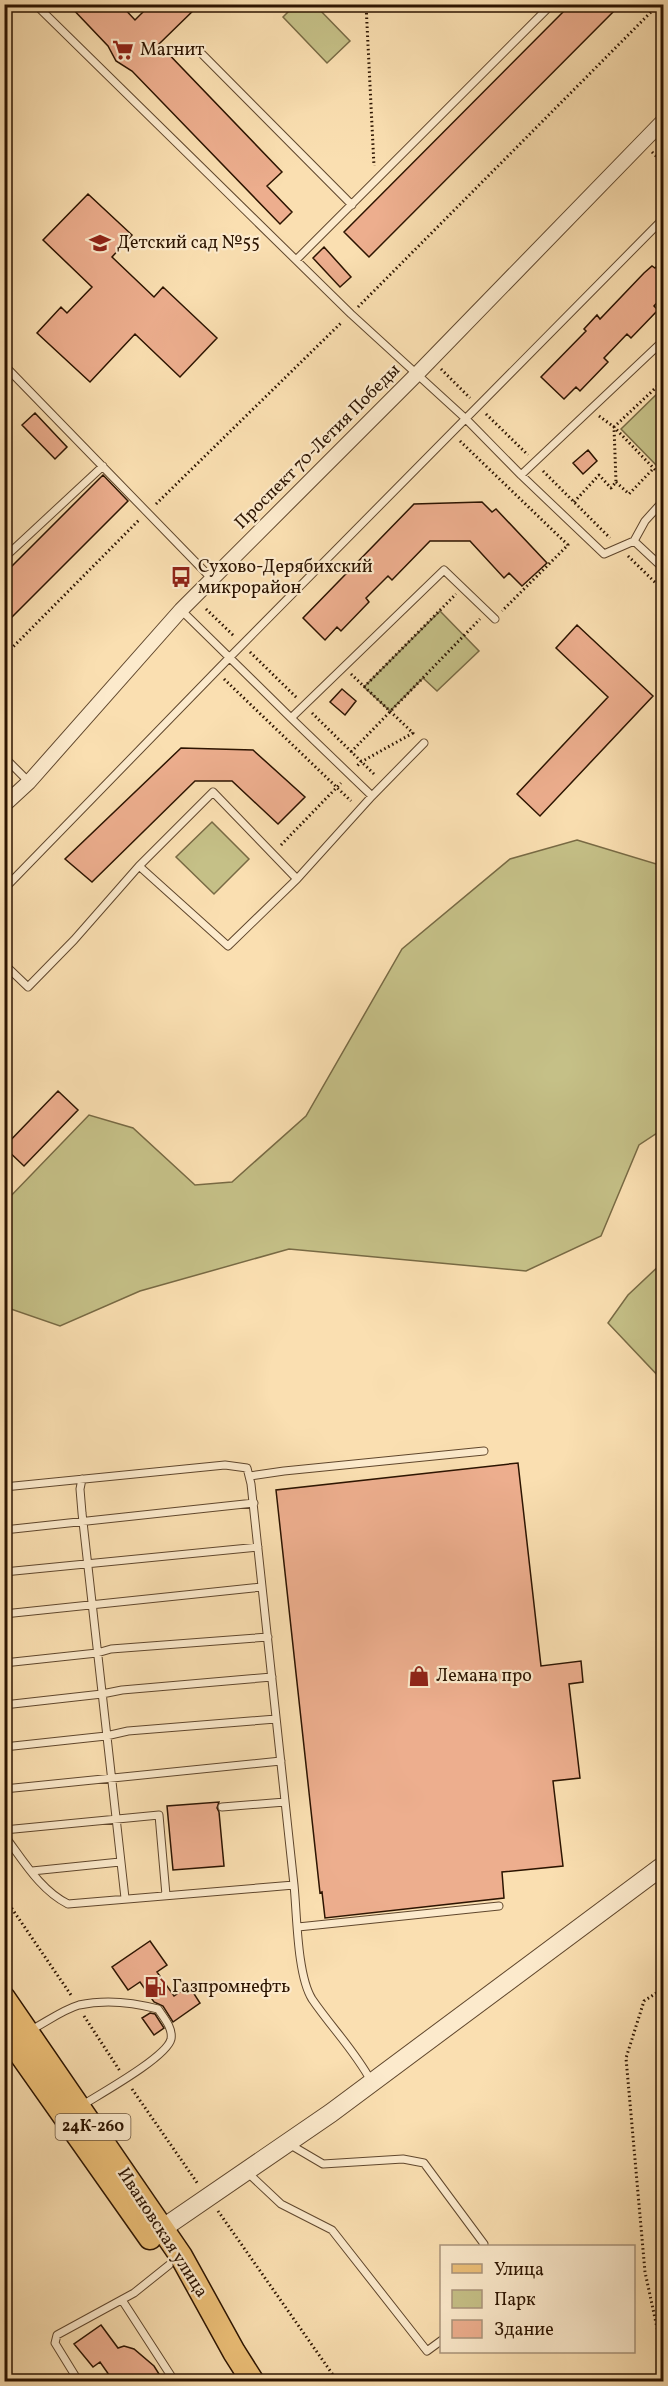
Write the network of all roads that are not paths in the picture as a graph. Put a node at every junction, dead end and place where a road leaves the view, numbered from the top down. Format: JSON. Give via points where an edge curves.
{"nodes":[{"id":1,"x":35,"y":4,"type":"edge"},
{"id":2,"x":552,"y":4,"type":"edge"},
{"id":3,"x":202,"y":54,"type":"dead end"},
{"id":4,"x":663,"y":120,"type":"edge"},
{"id":5,"x":659,"y":135,"type":"edge"},
{"id":6,"x":352,"y":205,"type":"junction"},
{"id":7,"x":663,"y":218,"type":"edge"},
{"id":8,"x":296,"y":260,"type":"junction"},
{"id":9,"x":663,"y":340,"type":"edge"},
{"id":10,"x":4,"y":365,"type":"edge"},
{"id":11,"x":416,"y":375,"type":"junction"},
{"id":12,"x":466,"y":419,"type":"junction"},
{"id":13,"x":103,"y":466,"type":"junction"},
{"id":14,"x":521,"y":475,"type":"junction"},
{"id":15,"x":663,"y":501,"type":"edge"},
{"id":16,"x":634,"y":542,"type":"junction"},
{"id":17,"x":4,"y":558,"type":"edge"},
{"id":18,"x":663,"y":569,"type":"edge"},
{"id":19,"x":212,"y":579,"type":"junction"},
{"id":20,"x":181,"y":610,"type":"junction"},
{"id":21,"x":495,"y":619,"type":"road end"},
{"id":22,"x":229,"y":658,"type":"junction"},
{"id":23,"x":291,"y":718,"type":"junction"},
{"id":24,"x":423,"y":743,"type":"dead end"},
{"id":25,"x":4,"y":757,"type":"edge"},
{"id":26,"x":29,"y":782,"type":"junction"},
{"id":27,"x":372,"y":796,"type":"junction"},
{"id":28,"x":4,"y":805,"type":"edge"},
{"id":29,"x":139,"y":866,"type":"junction"},
{"id":30,"x":297,"y":879,"type":"junction"},
{"id":31,"x":4,"y":889,"type":"edge"},
{"id":32,"x":4,"y":964,"type":"edge"},
{"id":33,"x":484,"y":1451,"type":"dead end"},
{"id":34,"x":250,"y":1476,"type":"junction"},
{"id":35,"x":81,"y":1479,"type":"junction"},
{"id":36,"x":4,"y":1487,"type":"edge"},
{"id":37,"x":254,"y":1503,"type":"junction"},
{"id":38,"x":83,"y":1522,"type":"junction"},
{"id":39,"x":4,"y":1530,"type":"edge"},
{"id":40,"x":258,"y":1546,"type":"junction"},
{"id":41,"x":88,"y":1563,"type":"junction"},
{"id":42,"x":4,"y":1572,"type":"edge"},
{"id":43,"x":262,"y":1587,"type":"junction"},
{"id":44,"x":92,"y":1606,"type":"junction"},
{"id":45,"x":4,"y":1614,"type":"edge"},
{"id":46,"x":268,"y":1636,"type":"junction"},
{"id":47,"x":97,"y":1653,"type":"junction"},
{"id":48,"x":4,"y":1663,"type":"edge"},
{"id":49,"x":272,"y":1677,"type":"junction"},
{"id":50,"x":102,"y":1694,"type":"junction"},
{"id":51,"x":4,"y":1705,"type":"edge"},
{"id":52,"x":276,"y":1719,"type":"junction"},
{"id":53,"x":106,"y":1736,"type":"junction"},
{"id":54,"x":4,"y":1747,"type":"edge"},
{"id":55,"x":281,"y":1761,"type":"junction"},
{"id":56,"x":111,"y":1778,"type":"junction"},
{"id":57,"x":4,"y":1789,"type":"edge"},
{"id":58,"x":285,"y":1802,"type":"junction"},
{"id":59,"x":222,"y":1807,"type":"dead end"},
{"id":60,"x":115,"y":1819,"type":"junction"},
{"id":61,"x":4,"y":1832,"type":"edge"},
{"id":62,"x":120,"y":1862,"type":"junction"},
{"id":63,"x":663,"y":1864,"type":"edge"},
{"id":64,"x":32,"y":1871,"type":"junction"},
{"id":65,"x":294,"y":1885,"type":"junction"},
{"id":66,"x":166,"y":1895,"type":"junction"},
{"id":67,"x":124,"y":1898,"type":"junction"},
{"id":68,"x":500,"y":1906,"type":"dead end"},
{"id":69,"x":298,"y":1927,"type":"junction"},
{"id":70,"x":4,"y":1998,"type":"edge"},
{"id":71,"x":4,"y":2031,"type":"edge"},
{"id":72,"x":27,"y":2032,"type":"junction"},
{"id":73,"x":372,"y":2081,"type":"junction"},
{"id":74,"x":79,"y":2107,"type":"junction"},
{"id":75,"x":287,"y":2143,"type":"junction"},
{"id":76,"x":247,"y":2172,"type":"junction"},
{"id":77,"x":156,"y":2233,"type":"junction"},
{"id":78,"x":484,"y":2245,"type":"edge"},
{"id":79,"x":169,"y":2265,"type":"junction"},
{"id":80,"x":122,"y":2300,"type":"junction"},
{"id":81,"x":440,"y":2341,"type":"edge"},
{"id":82,"x":80,"y":2382,"type":"edge"},
{"id":83,"x":175,"y":2382,"type":"edge"},
{"id":84,"x":246,"y":2382,"type":"edge"},
{"id":85,"x":253,"y":2382,"type":"edge"}],
"edges":[{"from":1,"to":8,"type":"lane"},
{"from":2,"to":6,"type":"lane"},
{"from":3,"to":6,"type":"lane"},
{"from":4,"to":5,"type":"street","name":"Проспект 70-Летия Победы"},
{"from":5,"to":11,"type":"street","name":"Проспект 70-Летия Победы"},
{"from":6,"to":8,"type":"lane"},
{"from":7,"to":12,"type":"lane"},
{"from":8,"to":11,"type":"lane"},
{"from":9,"to":14,"type":"lane"},
{"from":10,"to":13,"type":"lane"},
{"from":11,"to":12,"type":"lane"},
{"from":11,"to":19,"type":"street","name":"Проспект 70-Летия Победы"},
{"from":12,"to":14,"type":"lane"},
{"from":12,"to":22,"type":"lane"},
{"from":13,"to":17,"type":"lane"},
{"from":13,"to":19,"type":"lane"},
{"from":14,"to":16,"type":"lane","via":[[604,554]]},
{"from":15,"to":16,"type":"lane","via":[[645,521]]},
{"from":16,"to":18,"type":"lane"},
{"from":19,"to":20,"type":"street","name":"Проспект 70-Летия Победы"},
{"from":20,"to":22,"type":"lane"},
{"from":20,"to":26,"type":"street","name":"Проспект 70-Летия Победы"},
{"from":21,"to":23,"type":"lane","via":[[444,570]]},
{"from":22,"to":23,"type":"lane"},
{"from":22,"to":31,"type":"lane"},
{"from":23,"to":27,"type":"lane"},
{"from":24,"to":27,"type":"lane"},
{"from":25,"to":26,"type":"lane"},
{"from":26,"to":28,"type":"street","name":"Проспект 70-Летия Победы"},
{"from":27,"to":30,"type":"lane"},
{"from":29,"to":30,"type":"lane","via":[[228,946]]},
{"from":29,"to":30,"type":"lane","via":[[213,792]]},
{"from":29,"to":32,"type":"lane","via":[[28,987]]},
{"from":33,"to":34,"type":"lane"},
{"from":34,"to":35,"type":"lane","via":[[248,1468],[225,1464]]},
{"from":34,"to":37,"type":"lane"},
{"from":35,"to":36,"type":"lane"},
{"from":35,"to":38,"type":"lane"},
{"from":37,"to":38,"type":"lane"},
{"from":37,"to":40,"type":"lane"},
{"from":38,"to":39,"type":"lane"},
{"from":38,"to":41,"type":"lane"},
{"from":40,"to":41,"type":"lane"},
{"from":40,"to":43,"type":"lane"},
{"from":41,"to":42,"type":"lane"},
{"from":41,"to":44,"type":"lane"},
{"from":43,"to":44,"type":"lane"},
{"from":43,"to":46,"type":"lane"},
{"from":44,"to":45,"type":"lane"},
{"from":44,"to":47,"type":"lane"},
{"from":46,"to":47,"type":"lane"},
{"from":46,"to":49,"type":"lane"},
{"from":47,"to":48,"type":"lane"},
{"from":47,"to":50,"type":"lane"},
{"from":49,"to":50,"type":"lane"},
{"from":49,"to":52,"type":"lane"},
{"from":50,"to":51,"type":"lane"},
{"from":50,"to":53,"type":"lane"},
{"from":52,"to":53,"type":"lane"},
{"from":52,"to":55,"type":"lane"},
{"from":53,"to":54,"type":"lane"},
{"from":53,"to":56,"type":"lane"},
{"from":55,"to":56,"type":"lane"},
{"from":55,"to":58,"type":"lane"},
{"from":56,"to":57,"type":"lane"},
{"from":56,"to":60,"type":"lane"},
{"from":58,"to":59,"type":"lane"},
{"from":58,"to":65,"type":"lane"},
{"from":60,"to":61,"type":"lane"},
{"from":60,"to":62,"type":"lane"},
{"from":60,"to":66,"type":"lane","via":[[159,1815]]},
{"from":61,"to":64,"type":"lane"},
{"from":62,"to":64,"type":"lane"},
{"from":62,"to":67,"type":"lane"},
{"from":63,"to":73,"type":"street"},
{"from":64,"to":67,"type":"lane","via":[[45,1888],[68,1904]]},
{"from":65,"to":66,"type":"lane"},
{"from":65,"to":69,"type":"lane"},
{"from":66,"to":67,"type":"lane"},
{"from":68,"to":69,"type":"lane"},
{"from":69,"to":73,"type":"lane","via":[[304,1982],[311,1998],[360,2059]]},
{"from":70,"to":72,"type":"main road","name":"Ивановская улица","number":"24К-260"},
{"from":71,"to":77,"type":"main road","name":"Ивановская улица","number":"24К-260"},
{"from":72,"to":74,"type":"main road","name":"Ивановская улица","number":"24К-260"},
{"from":72,"to":74,"type":"lane","via":[[78,2006],[110,2001],[158,2009],[170,2026],[171,2038],[166,2049]]},
{"from":73,"to":75,"type":"street"},
{"from":74,"to":77,"type":"main road","name":"Ивановская улица","number":"24К-260"},
{"from":75,"to":76,"type":"street"},
{"from":75,"to":78,"type":"lane","via":[[323,2164],[404,2159],[424,2163]]},
{"from":76,"to":77,"type":"street"},
{"from":76,"to":81,"type":"lane","via":[[281,2204],[332,2230],[427,2351]]},
{"from":77,"to":79,"type":"main road","name":"Ивановская улица","number":"24К-260"},
{"from":77,"to":85,"type":"main road","name":"Ивановская улица","number":"24К-260","via":[[181,2256]]},
{"from":79,"to":80,"type":"lane"},
{"from":79,"to":84,"type":"main road","name":"Ивановская улица","number":"24К-260"},
{"from":80,"to":82,"type":"lane","via":[[57,2335],[56,2343]]},
{"from":80,"to":83,"type":"lane"}]}
